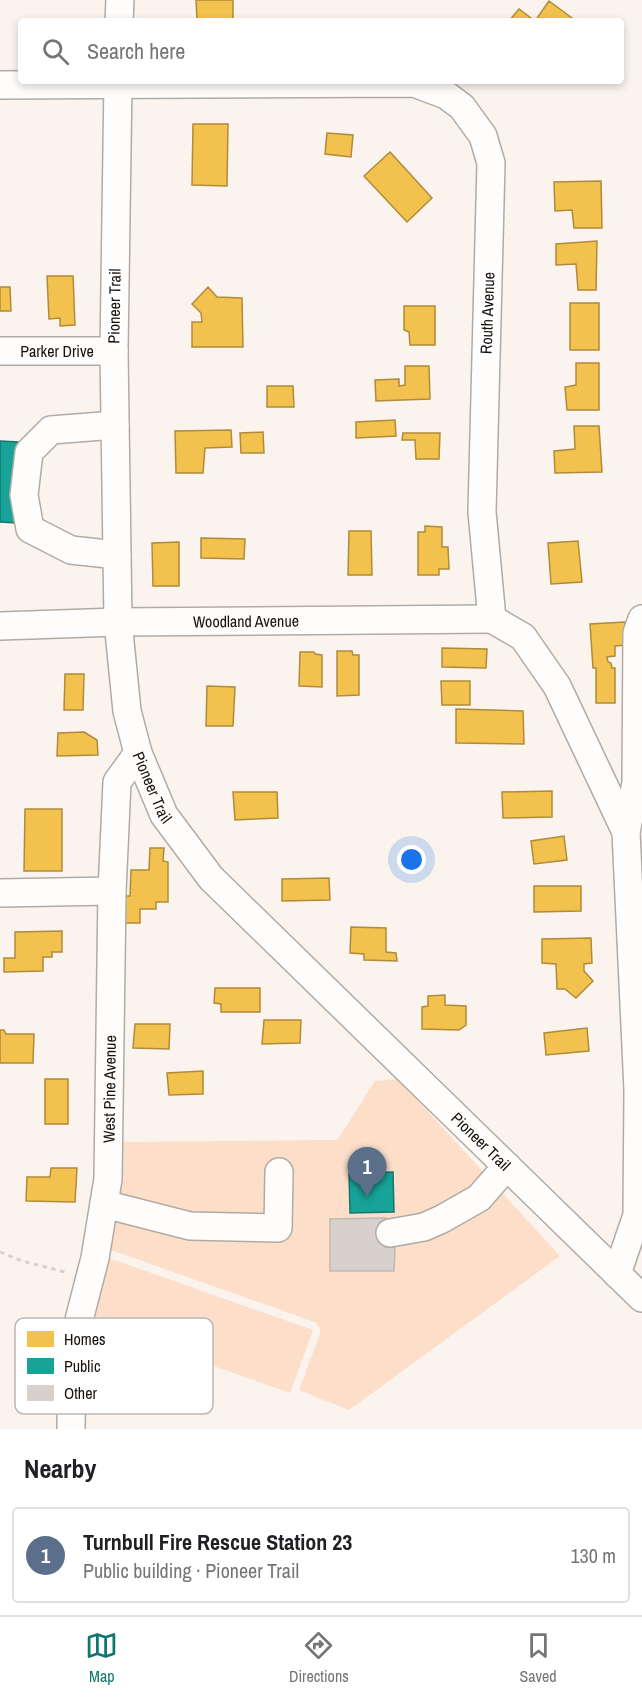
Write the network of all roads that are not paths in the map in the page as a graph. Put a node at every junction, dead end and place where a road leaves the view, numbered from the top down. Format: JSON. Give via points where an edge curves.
{"nodes":[{"id":1,"x":120,"y":0,"type":"edge"},
{"id":2,"x":119,"y":18,"type":"edge"},
{"id":3,"x":59,"y":84,"type":"edge"},
{"id":4,"x":118,"y":84,"type":"edge"},
{"id":5,"x":417,"y":84,"type":"edge"},
{"id":6,"x":0,"y":85,"type":"edge"},
{"id":7,"x":0,"y":351,"type":"edge"},
{"id":8,"x":114,"y":351,"type":"junction"},
{"id":9,"x":115,"y":425,"type":"junction"},
{"id":10,"x":117,"y":555,"type":"junction"},
{"id":11,"x":492,"y":619,"type":"junction"},
{"id":12,"x":642,"y":619,"type":"edge"},
{"id":13,"x":118,"y":622,"type":"junction"},
{"id":14,"x":0,"y":626,"type":"edge"},
{"id":15,"x":138,"y":753,"type":"junction"},
{"id":16,"x":603,"y":783,"type":"junction"},
{"id":17,"x":639,"y":783,"type":"edge"},
{"id":18,"x":626,"y":832,"type":"junction"},
{"id":19,"x":112,"y":891,"type":"junction"},
{"id":20,"x":0,"y":893,"type":"edge"},
{"id":21,"x":507,"y":1166,"type":"junction"},
{"id":22,"x":279,"y":1172,"type":"dead end"},
{"id":23,"x":104,"y":1204,"type":"junction"},
{"id":24,"x":390,"y":1233,"type":"dead end"},
{"id":25,"x":617,"y":1274,"type":"junction"},
{"id":26,"x":642,"y":1298,"type":"edge"},
{"id":27,"x":79,"y":1318,"type":"edge"},
{"id":28,"x":71,"y":1414,"type":"edge"},
{"id":29,"x":71,"y":1429,"type":"edge"}],
"edges":[{"from":1,"to":2,"type":"street"},
{"from":3,"to":6,"type":"street","name":"Routh Avenue"},
{"from":4,"to":8,"type":"street","name":"Pioneer Trail"},
{"from":5,"to":11,"type":"street","name":"Routh Avenue","via":[[462,106],[483,136],[491,163],[482,512]]},
{"from":7,"to":8,"type":"street","name":"Parker Drive"},
{"from":8,"to":9,"type":"street","name":"Pioneer Trail"},
{"from":9,"to":10,"type":"street","name":"Pioneer Trail"},
{"from":9,"to":10,"type":"street","via":[[51,430],[29,452],[24,495],[30,529],[71,550]]},
{"from":10,"to":13,"type":"street","name":"Pioneer Trail"},
{"from":11,"to":13,"type":"street","name":"Woodland Avenue"},
{"from":11,"to":16,"type":"street","via":[[523,637],[556,687]]},
{"from":12,"to":17,"type":"street","via":[[637,633]]},
{"from":13,"to":14,"type":"street","name":"Woodland Avenue"},
{"from":13,"to":15,"type":"street","name":"Pioneer Trail","via":[[127,711]]},
{"from":15,"to":19,"type":"street","name":"West Pine Avenue","via":[[117,782]]},
{"from":15,"to":21,"type":"street","name":"Pioneer Trail","via":[[164,815],[211,878]]},
{"from":16,"to":17,"type":"street"},
{"from":16,"to":18,"type":"street"},
{"from":17,"to":18,"type":"street"},
{"from":18,"to":25,"type":"street","via":[[638,1090],[637,1215]]},
{"from":19,"to":20,"type":"street"},
{"from":19,"to":23,"type":"street","name":"West Pine Avenue","via":[[108,1179]]},
{"from":21,"to":24,"type":"street","via":[[479,1198],[442,1220]]},
{"from":21,"to":25,"type":"street","name":"Pioneer Trail"},
{"from":22,"to":23,"type":"street","via":[[278,1228],[190,1226]]},
{"from":23,"to":27,"type":"street","name":"West Pine Avenue"},
{"from":25,"to":26,"type":"street","name":"Pioneer Trail"},
{"from":28,"to":29,"type":"street","name":"West Pine Avenue"}]}
